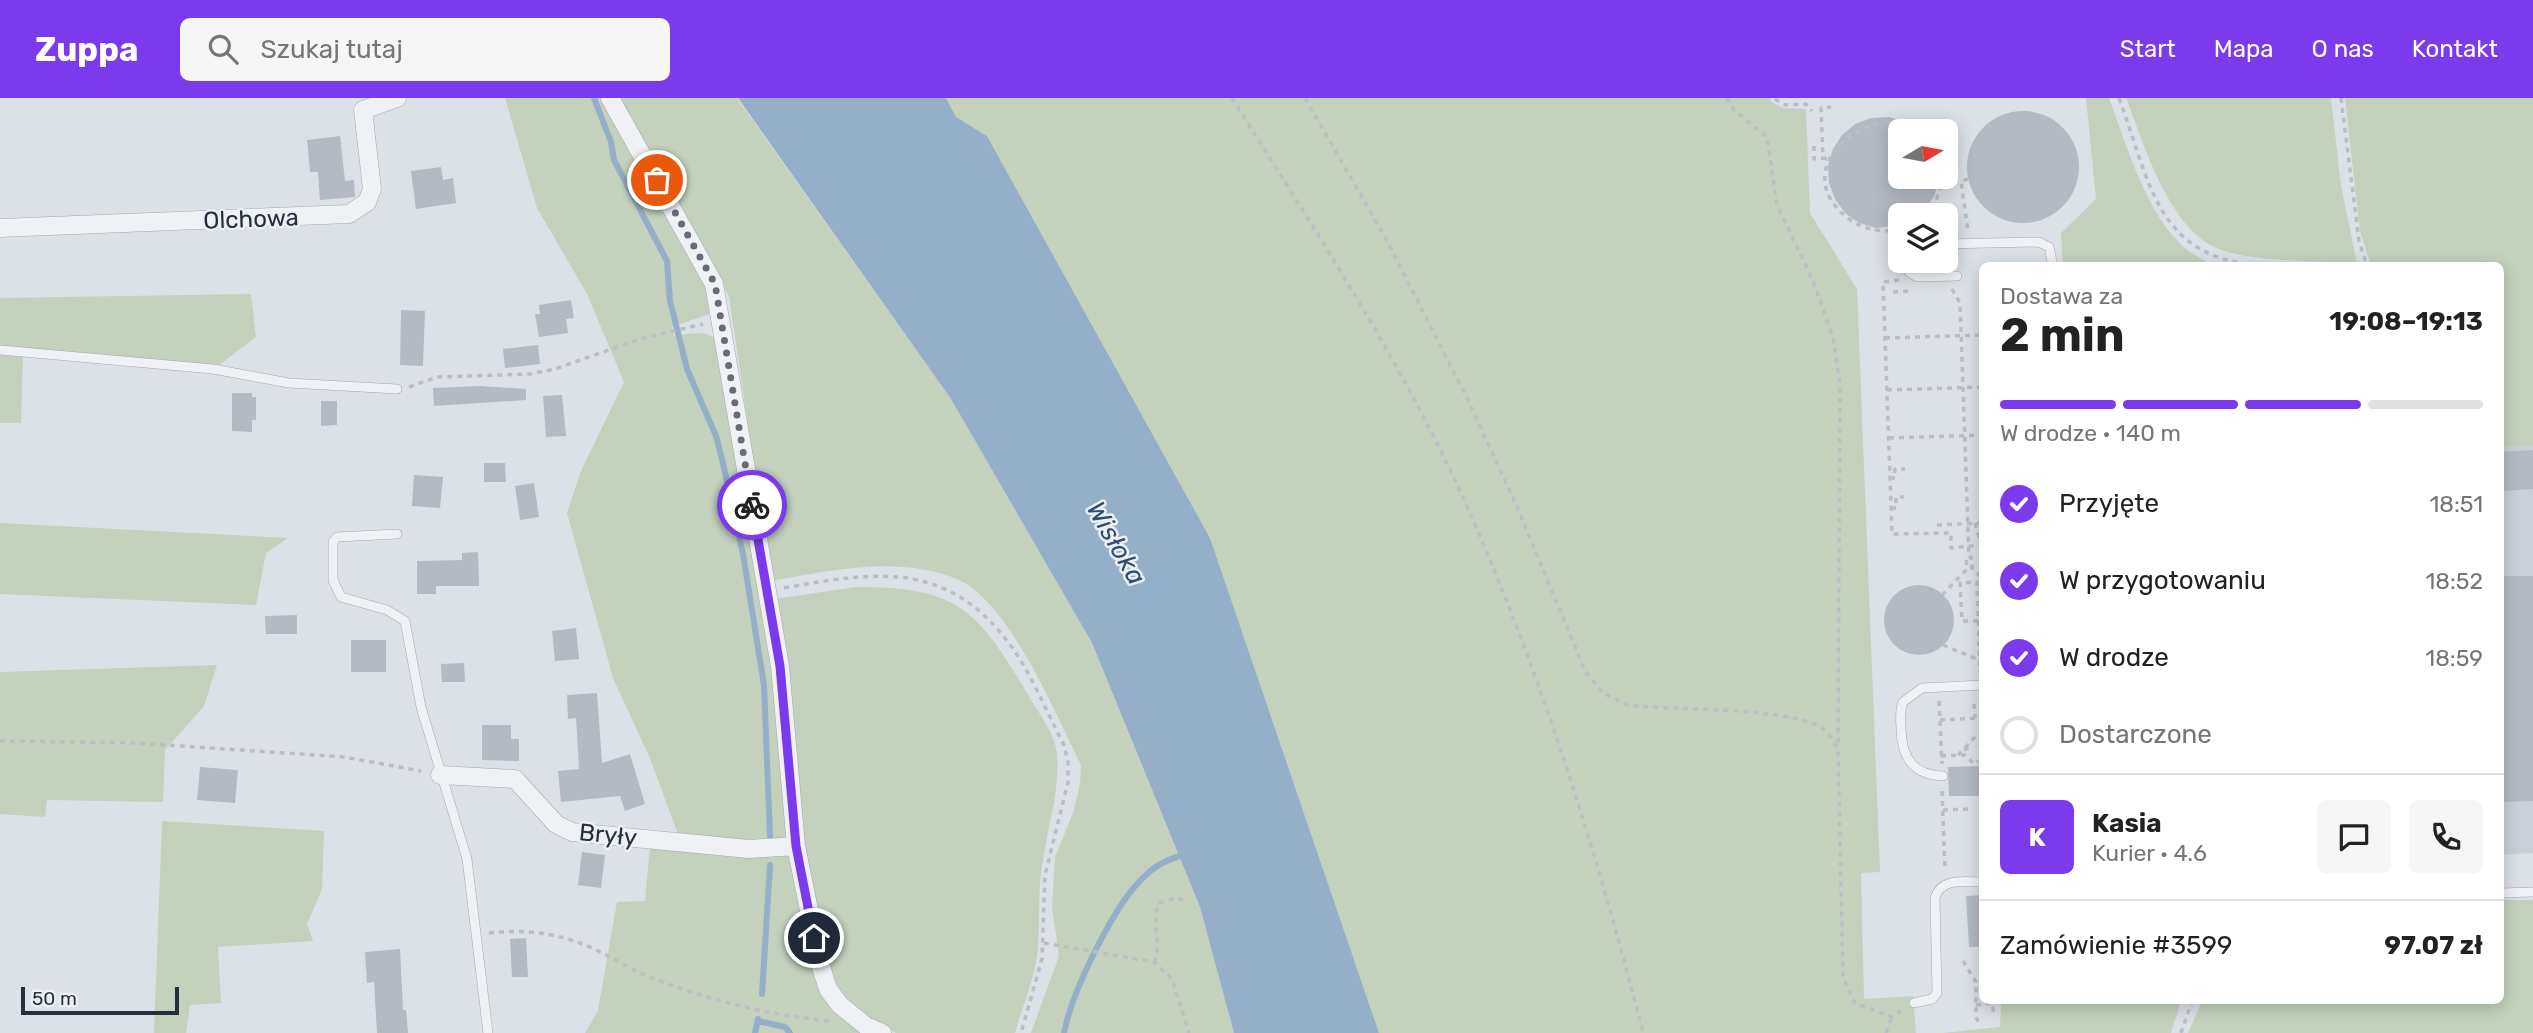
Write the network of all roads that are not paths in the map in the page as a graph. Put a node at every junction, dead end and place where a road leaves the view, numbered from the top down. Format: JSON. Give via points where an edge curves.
{"nodes":[{"id":1,"x":397,"y":98,"type":"edge"},
{"id":2,"x":610,"y":98,"type":"edge"},
{"id":3,"x":362,"y":104,"type":"edge"},
{"id":4,"x":0,"y":228,"type":"edge"},
{"id":5,"x":1958,"y":244,"type":"edge"},
{"id":6,"x":2052,"y":262,"type":"edge"},
{"id":7,"x":1911,"y":273,"type":"edge"},
{"id":8,"x":1957,"y":276,"type":"dead end"},
{"id":9,"x":0,"y":350,"type":"edge"},
{"id":10,"x":397,"y":389,"type":"road end"},
{"id":11,"x":397,"y":534,"type":"dead end"},
{"id":12,"x":1979,"y":682,"type":"edge"},
{"id":13,"x":440,"y":775,"type":"junction"},
{"id":14,"x":1943,"y":776,"type":"dead end"},
{"id":15,"x":796,"y":846,"type":"junction"},
{"id":16,"x":1979,"y":882,"type":"edge"},
{"id":17,"x":2533,"y":892,"type":"edge"},
{"id":18,"x":2504,"y":893,"type":"edge"},
{"id":19,"x":1914,"y":1003,"type":"road end"},
{"id":20,"x":488,"y":1033,"type":"edge"},
{"id":21,"x":882,"y":1033,"type":"edge"}],
"edges":[{"from":1,"to":3,"type":"street","name":"Olchowa"},
{"from":2,"to":15,"type":"street","via":[[715,284],[780,666]]},
{"from":3,"to":4,"type":"street","name":"Olchowa","via":[[372,189],[368,202],[349,214]]},
{"from":5,"to":6,"type":"lane","via":[[2039,242],[2049,247]]},
{"from":7,"to":8,"type":"lane","via":[[1917,277]]},
{"from":9,"to":10,"type":"lane","via":[[213,369],[289,383]]},
{"from":11,"to":13,"type":"lane","via":[[337,537],[333,542],[333,580],[341,597],[387,610],[405,621]]},
{"from":12,"to":14,"type":"lane","via":[[1922,688],[1901,707],[1906,760],[1918,770]]},
{"from":13,"to":15,"type":"street","name":"Bryły","via":[[515,779],[556,824],[572,832],[749,849]]},
{"from":13,"to":20,"type":"lane","via":[[467,859]]},
{"from":15,"to":21,"type":"street","via":[[828,989],[860,1021]]},
{"from":16,"to":19,"type":"lane","via":[[1949,883],[1938,890],[1937,993],[1932,999]]},
{"from":17,"to":18,"type":"lane"}]}
